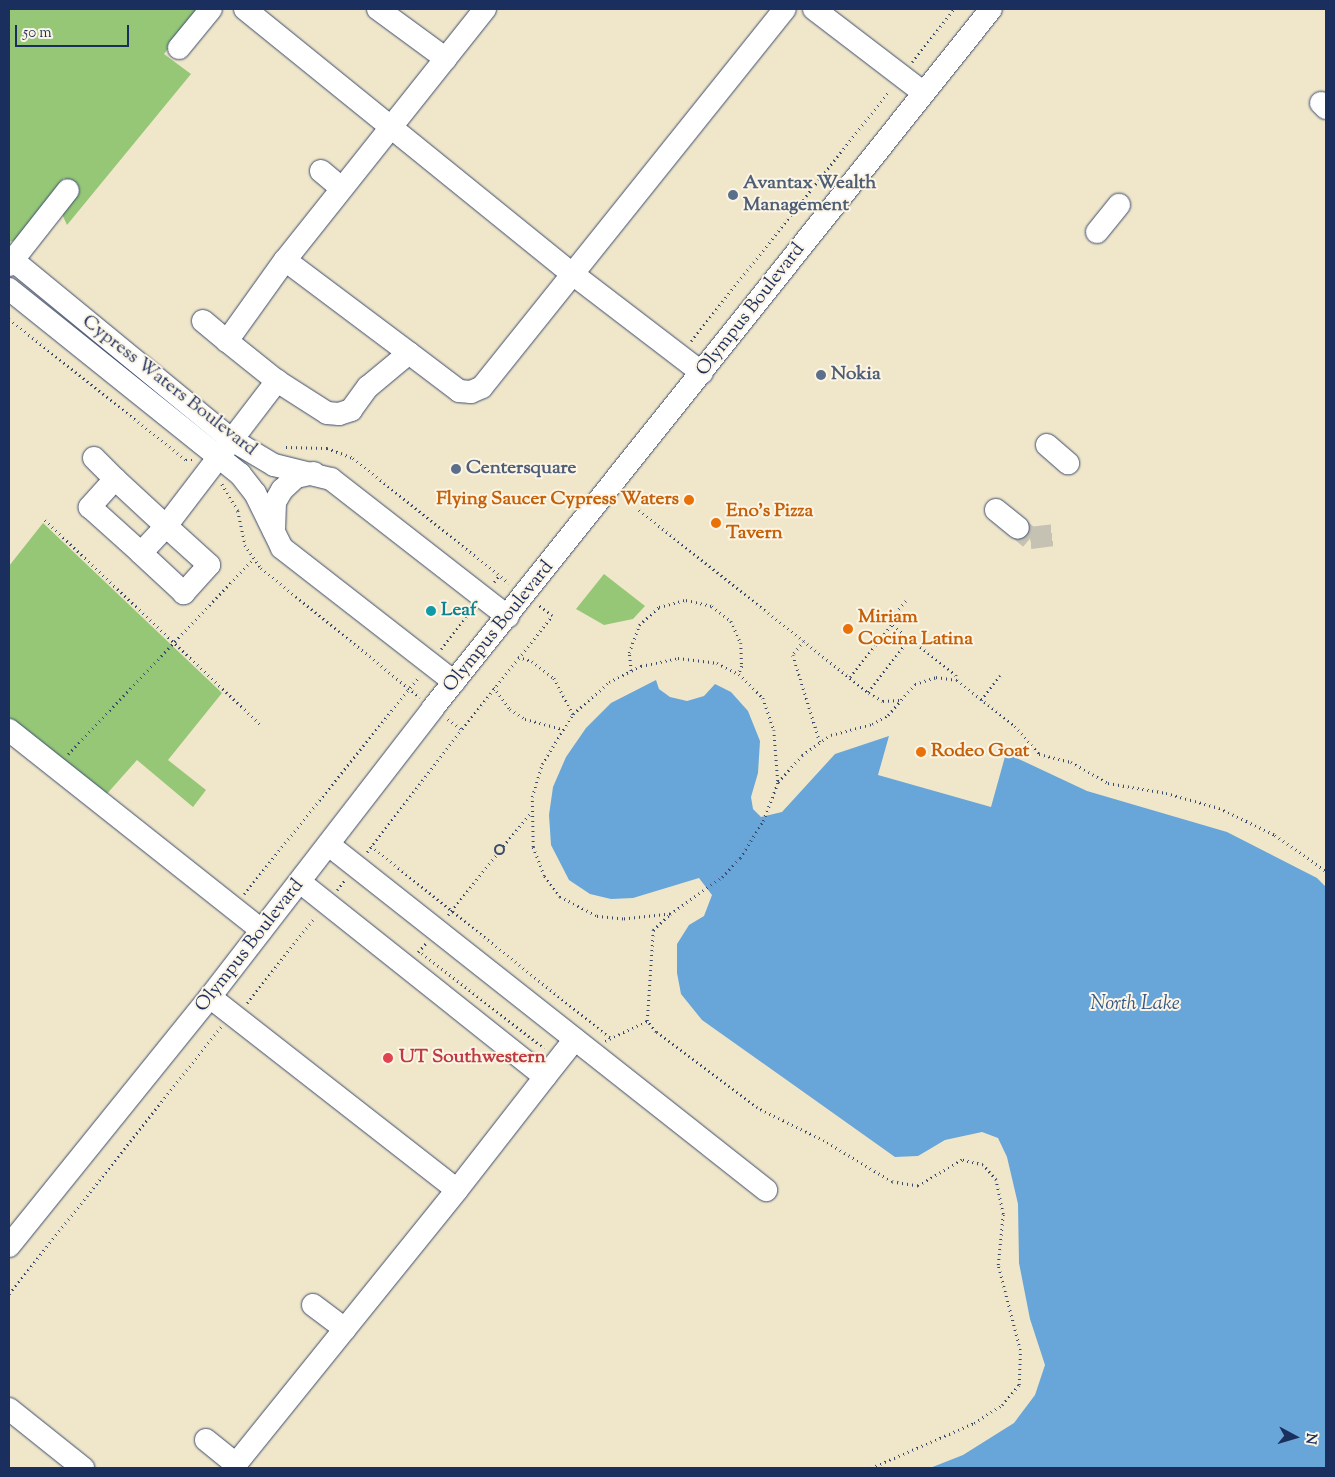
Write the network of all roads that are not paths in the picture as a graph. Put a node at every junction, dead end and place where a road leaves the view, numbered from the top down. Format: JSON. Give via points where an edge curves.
{"nodes":[{"id":1,"x":212,"y":9,"type":"edge"},
{"id":2,"x":245,"y":9,"type":"edge"},
{"id":3,"x":378,"y":9,"type":"edge"},
{"id":4,"x":485,"y":9,"type":"edge"},
{"id":5,"x":785,"y":9,"type":"edge"},
{"id":6,"x":814,"y":9,"type":"edge"},
{"id":7,"x":991,"y":9,"type":"edge"},
{"id":8,"x":179,"y":48,"type":"dead end"},
{"id":9,"x":446,"y":59,"type":"junction"},
{"id":10,"x":924,"y":93,"type":"junction"},
{"id":11,"x":390,"y":126,"type":"junction"},
{"id":12,"x":321,"y":171,"type":"dead end"},
{"id":13,"x":341,"y":188,"type":"junction"},
{"id":14,"x":68,"y":190,"type":"dead end"},
{"id":15,"x":1119,"y":205,"type":"dead end"},
{"id":16,"x":1097,"y":232,"type":"dead end"},
{"id":17,"x":285,"y":260,"type":"junction"},
{"id":18,"x":10,"y":261,"type":"edge"},
{"id":19,"x":574,"y":275,"type":"junction"},
{"id":20,"x":9,"y":289,"type":"edge"},
{"id":21,"x":203,"y":321,"type":"dead end"},
{"id":22,"x":226,"y":341,"type":"junction"},
{"id":23,"x":409,"y":353,"type":"junction"},
{"id":24,"x":702,"y":373,"type":"junction"},
{"id":25,"x":277,"y":381,"type":"junction"},
{"id":26,"x":232,"y":440,"type":"junction"},
{"id":27,"x":1047,"y":445,"type":"dead end"},
{"id":28,"x":94,"y":458,"type":"dead end"},
{"id":29,"x":1068,"y":463,"type":"dead end"},
{"id":30,"x":213,"y":464,"type":"junction"},
{"id":31,"x":314,"y":473,"type":"junction"},
{"id":32,"x":115,"y":480,"type":"junction"},
{"id":33,"x":996,"y":510,"type":"dead end"},
{"id":34,"x":166,"y":526,"type":"junction"},
{"id":35,"x":1018,"y":528,"type":"tunnel mouth"},
{"id":36,"x":275,"y":539,"type":"junction"},
{"id":37,"x":141,"y":554,"type":"junction"},
{"id":38,"x":508,"y":616,"type":"junction"},
{"id":39,"x":454,"y":682,"type":"junction"},
{"id":40,"x":9,"y":730,"type":"edge"},
{"id":41,"x":329,"y":845,"type":"junction"},
{"id":42,"x":300,"y":882,"type":"junction"},
{"id":43,"x":262,"y":930,"type":"junction"},
{"id":44,"x":210,"y":998,"type":"junction"},
{"id":45,"x":574,"y":1039,"type":"junction"},
{"id":46,"x":545,"y":1077,"type":"junction"},
{"id":47,"x":456,"y":1190,"type":"junction"},
{"id":48,"x":766,"y":1190,"type":"dead end"},
{"id":49,"x":9,"y":1246,"type":"edge"},
{"id":50,"x":313,"y":1305,"type":"dead end"},
{"id":51,"x":345,"y":1329,"type":"junction"},
{"id":52,"x":9,"y":1409,"type":"edge"},
{"id":53,"x":206,"y":1440,"type":"dead end"},
{"id":54,"x":235,"y":1466,"type":"edge"},
{"id":55,"x":83,"y":1468,"type":"edge"}],
"edges":[{"from":1,"to":8,"type":"street"},
{"from":2,"to":11,"type":"street"},
{"from":3,"to":9,"type":"street"},
{"from":4,"to":9,"type":"street"},
{"from":5,"to":19,"type":"street"},
{"from":6,"to":10,"type":"street"},
{"from":7,"to":10,"type":"street","name":"Olympus Boulevard"},
{"from":9,"to":11,"type":"street"},
{"from":10,"to":24,"type":"street","name":"Olympus Boulevard"},
{"from":11,"to":13,"type":"street"},
{"from":11,"to":19,"type":"street"},
{"from":12,"to":13,"type":"street"},
{"from":13,"to":17,"type":"street"},
{"from":14,"to":18,"type":"street","via":[[52,225]]},
{"from":15,"to":16,"type":"street"},
{"from":17,"to":22,"type":"street"},
{"from":17,"to":23,"type":"street"},
{"from":18,"to":26,"type":"street","name":"Cypress Waters Boulevard"},
{"from":19,"to":23,"type":"street","via":[[482,387],[471,392],[459,390]]},
{"from":19,"to":24,"type":"street"},
{"from":20,"to":30,"type":"street","name":"Cypress Waters Boulevard"},
{"from":21,"to":22,"type":"street"},
{"from":22,"to":25,"type":"street"},
{"from":23,"to":25,"type":"street","via":[[368,386],[351,410],[339,414],[327,413]]},
{"from":24,"to":38,"type":"street","name":"Olympus Boulevard"},
{"from":25,"to":26,"type":"street"},
{"from":26,"to":30,"type":"street"},
{"from":26,"to":31,"type":"street","name":"Cypress Waters Boulevard","via":[[274,465]]},
{"from":27,"to":29,"type":"street"},
{"from":28,"to":32,"type":"street"},
{"from":30,"to":34,"type":"street"},
{"from":30,"to":36,"type":"street","name":"Cypress Waters Boulevard","via":[[240,474],[255,493]]},
{"from":31,"to":36,"type":"street","via":[[296,477],[282,490],[275,502],[272,518]]},
{"from":31,"to":38,"type":"street","name":"Cypress Waters Boulevard","via":[[331,478]]},
{"from":32,"to":34,"type":"street"},
{"from":32,"to":37,"type":"street","via":[[90,507]]},
{"from":33,"to":35,"type":"street"},
{"from":34,"to":37,"type":"street"},
{"from":34,"to":37,"type":"street","via":[[209,565],[184,593]]},
{"from":36,"to":39,"type":"street","name":"Cypress Waters Boulevard","via":[[282,548]]},
{"from":38,"to":39,"type":"street","name":"Olympus Boulevard"},
{"from":39,"to":41,"type":"street","name":"Olympus Boulevard"},
{"from":40,"to":43,"type":"street"},
{"from":41,"to":42,"type":"street","name":"Olympus Boulevard"},
{"from":41,"to":45,"type":"street"},
{"from":42,"to":43,"type":"street","name":"Olympus Boulevard"},
{"from":42,"to":46,"type":"street"},
{"from":43,"to":44,"type":"street","name":"Olympus Boulevard"},
{"from":44,"to":47,"type":"street"},
{"from":44,"to":49,"type":"street","name":"Olympus Boulevard"},
{"from":45,"to":46,"type":"street"},
{"from":45,"to":48,"type":"street"},
{"from":46,"to":47,"type":"street"},
{"from":47,"to":51,"type":"street"},
{"from":50,"to":51,"type":"street"},
{"from":51,"to":54,"type":"street"},
{"from":52,"to":55,"type":"street"},
{"from":53,"to":54,"type":"street"}]}
